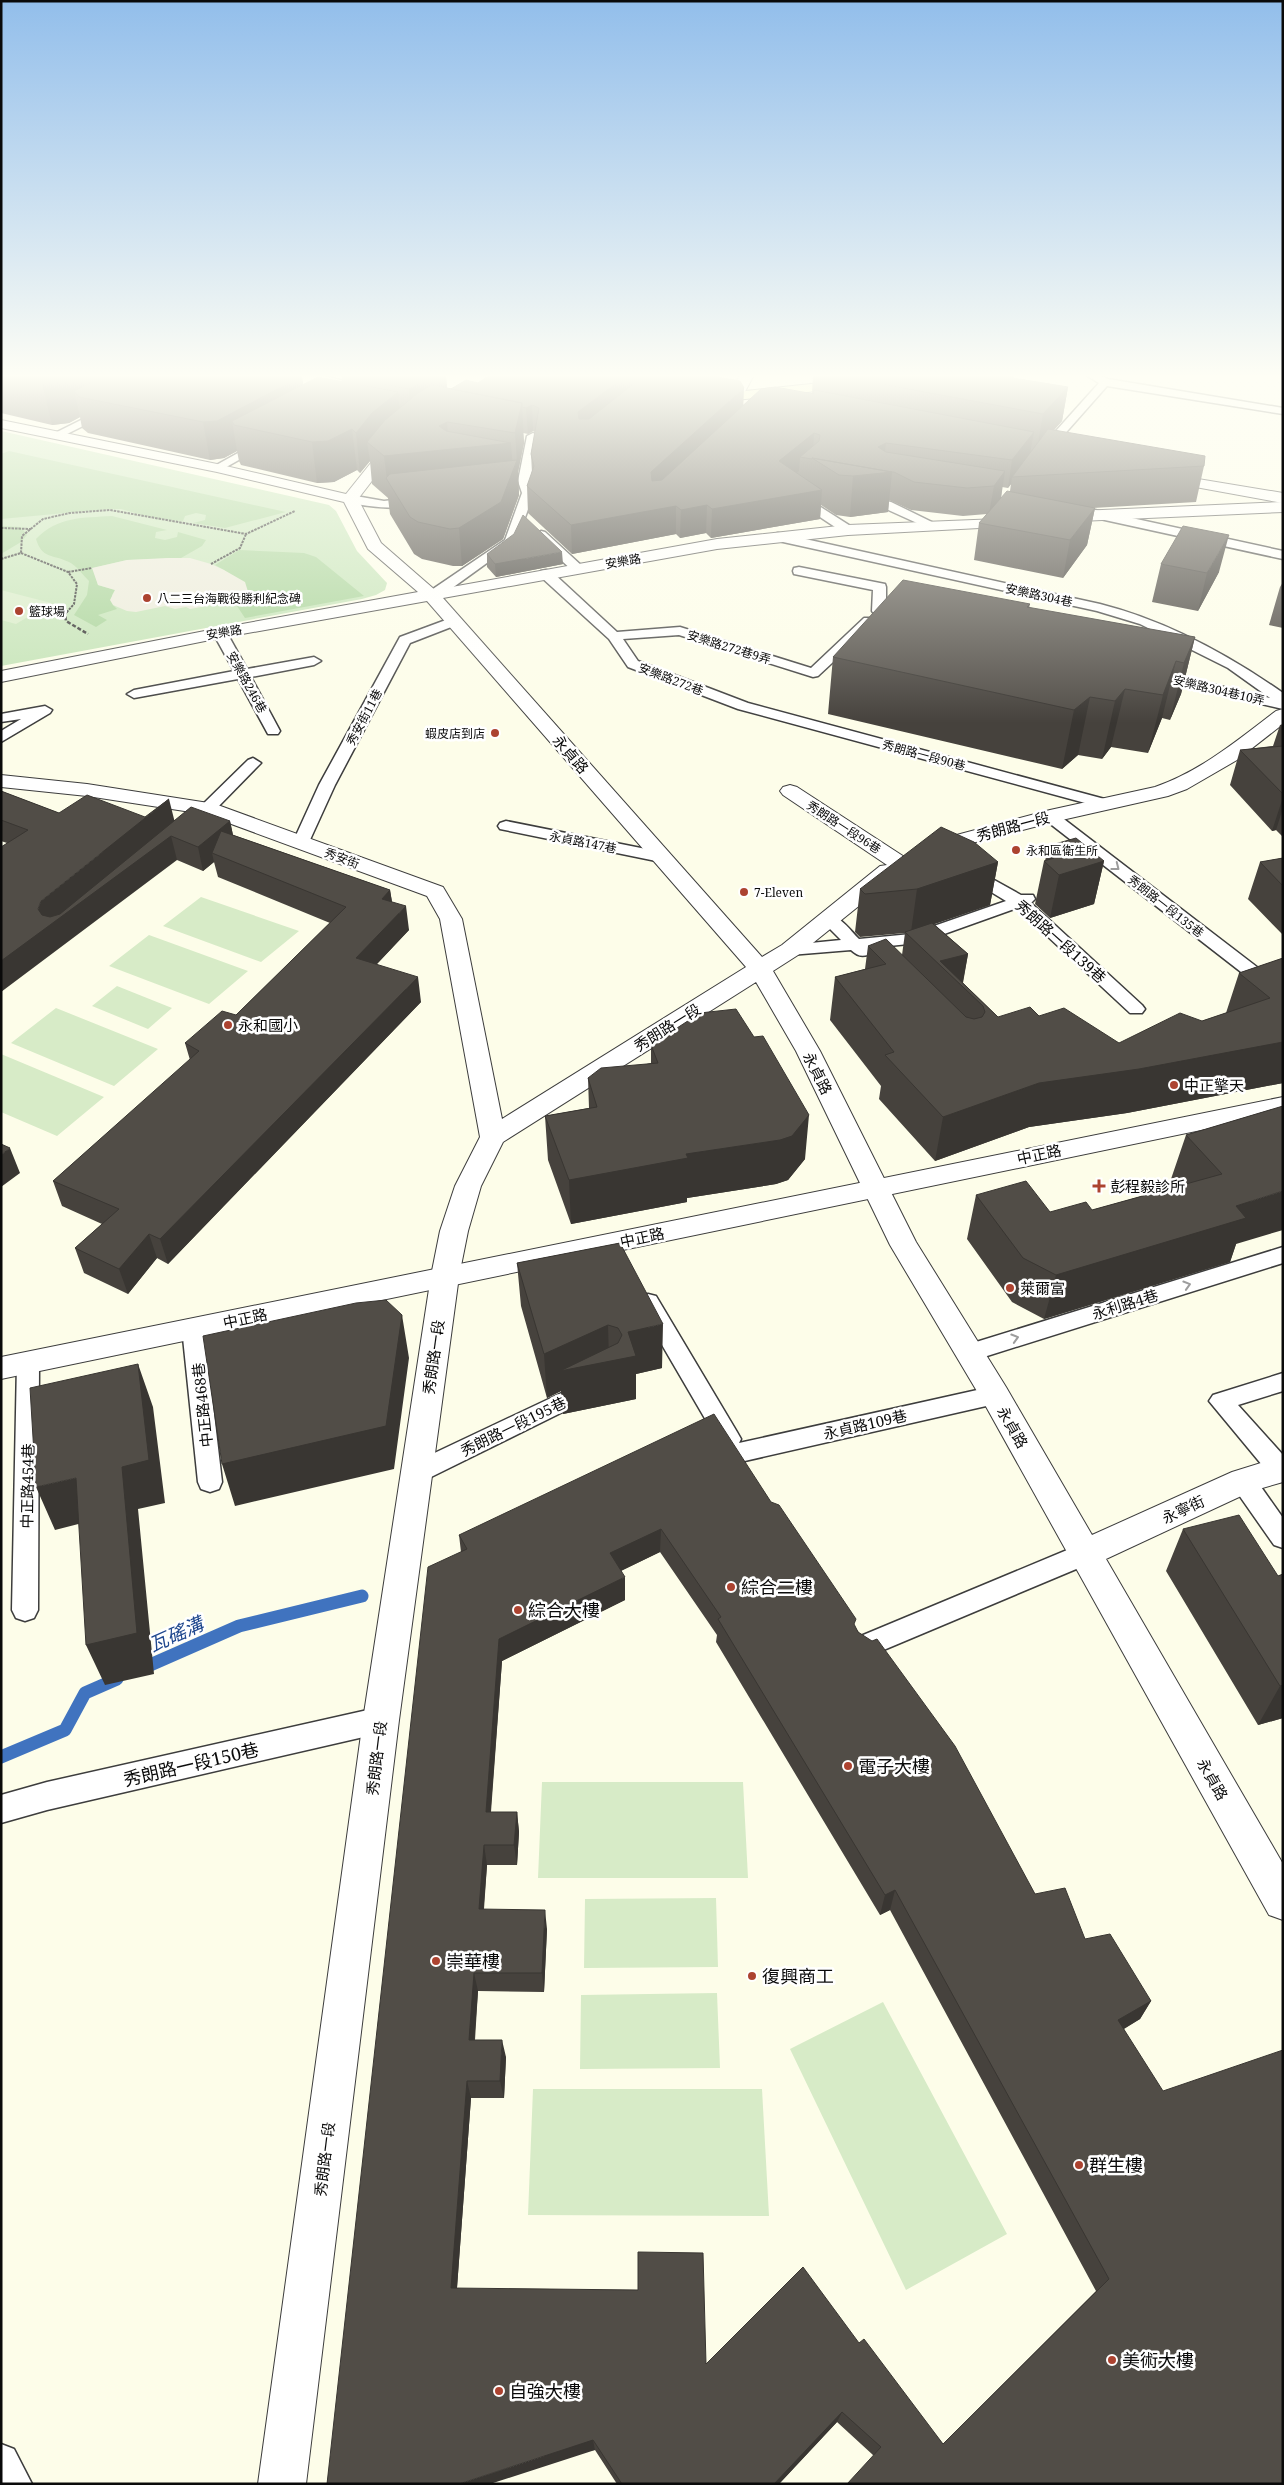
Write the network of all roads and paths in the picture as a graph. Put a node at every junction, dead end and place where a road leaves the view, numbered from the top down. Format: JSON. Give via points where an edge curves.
{"nodes":[{"id":1,"x":316,"y":491,"type":"edge"},
{"id":2,"x":356,"y":491,"type":"edge"},
{"id":3,"x":526,"y":491,"type":"edge"},
{"id":4,"x":789,"y":491,"type":"edge"},
{"id":5,"x":802,"y":491,"type":"edge"},
{"id":6,"x":1243,"y":491,"type":"edge"},
{"id":7,"x":813,"y":493,"type":"edge"},
{"id":8,"x":329,"y":494,"type":"junction"},
{"id":9,"x":1283,"y":498,"type":"edge"},
{"id":10,"x":350,"y":499,"type":"junction"},
{"id":11,"x":850,"y":499,"type":"edge"},
{"id":12,"x":431,"y":500,"type":"edge"},
{"id":13,"x":1283,"y":507,"type":"edge"},
{"id":14,"x":1001,"y":508,"type":"edge"},
{"id":15,"x":518,"y":514,"type":"junction"},
{"id":16,"x":1095,"y":514,"type":"junction"},
{"id":17,"x":991,"y":523,"type":"junction"},
{"id":18,"x":932,"y":525,"type":"junction"},
{"id":19,"x":1,"y":528,"type":"edge"},
{"id":20,"x":30,"y":529,"type":"junction"},
{"id":21,"x":848,"y":530,"type":"junction"},
{"id":22,"x":246,"y":534,"type":"junction"},
{"id":23,"x":778,"y":537,"type":"junction"},
{"id":24,"x":20,"y":553,"type":"junction"},
{"id":25,"x":1283,"y":555,"type":"edge"},
{"id":26,"x":1,"y":559,"type":"edge"},
{"id":27,"x":212,"y":564,"type":"dead end"},
{"id":28,"x":906,"y":566,"type":"junction"},
{"id":29,"x":92,"y":568,"type":"dead end"},
{"id":30,"x":578,"y":569,"type":"junction"},
{"id":31,"x":799,"y":571,"type":"dead end"},
{"id":32,"x":68,"y":572,"type":"junction"},
{"id":33,"x":546,"y":574,"type":"junction"},
{"id":34,"x":880,"y":587,"type":"junction"},
{"id":35,"x":432,"y":596,"type":"junction"},
{"id":36,"x":879,"y":611,"type":"junction"},
{"id":37,"x":917,"y":620,"type":"edge"},
{"id":38,"x":454,"y":621,"type":"junction"},
{"id":39,"x":220,"y":633,"type":"junction"},
{"id":40,"x":89,"y":635,"type":"dead end"},
{"id":41,"x":614,"y":636,"type":"junction"},
{"id":42,"x":314,"y":661,"type":"dead end"},
{"id":43,"x":1138,"y":671,"type":"edge"},
{"id":44,"x":242,"y":673,"type":"junction"},
{"id":45,"x":1,"y":677,"type":"edge"},
{"id":46,"x":134,"y":694,"type":"dead end"},
{"id":47,"x":1283,"y":700,"type":"edge"},
{"id":48,"x":1283,"y":705,"type":"edge"},
{"id":49,"x":743,"y":706,"type":"joint"},
{"id":50,"x":1283,"y":715,"type":"edge"},
{"id":51,"x":1,"y":718,"type":"edge"},
{"id":52,"x":273,"y":731,"type":"dead end"},
{"id":53,"x":1,"y":738,"type":"edge"},
{"id":54,"x":253,"y":763,"type":"dead end"},
{"id":55,"x":1,"y":781,"type":"edge"},
{"id":56,"x":790,"y":791,"type":"dead end"},
{"id":57,"x":1106,"y":804,"type":"junction"},
{"id":58,"x":208,"y":808,"type":"junction"},
{"id":59,"x":1050,"y":816,"type":"junction"},
{"id":60,"x":506,"y":826,"type":"dead end"},
{"id":61,"x":186,"y":827,"type":"edge"},
{"id":62,"x":301,"y":842,"type":"junction"},
{"id":63,"x":931,"y":847,"type":"junction"},
{"id":64,"x":661,"y":857,"type":"junction"},
{"id":65,"x":898,"y":863,"type":"junction"},
{"id":66,"x":1039,"y":894,"type":"dead end"},
{"id":67,"x":1019,"y":902,"type":"junction"},
{"id":68,"x":829,"y":919,"type":"junction"},
{"id":69,"x":855,"y":944,"type":"junction"},
{"id":70,"x":790,"y":950,"type":"junction"},
{"id":71,"x":876,"y":965,"type":"edge"},
{"id":72,"x":760,"y":969,"type":"junction"},
{"id":73,"x":1283,"y":996,"type":"edge"},
{"id":74,"x":1136,"y":1009,"type":"dead end"},
{"id":75,"x":1283,"y":1105,"type":"edge"},
{"id":76,"x":493,"y":1137,"type":"junction"},
{"id":77,"x":875,"y":1188,"type":"junction"},
{"id":78,"x":1283,"y":1255,"type":"edge"},
{"id":79,"x":445,"y":1276,"type":"junction"},
{"id":80,"x":638,"y":1285,"type":"edge"},
{"id":81,"x":193,"y":1328,"type":"junction"},
{"id":82,"x":968,"y":1353,"type":"junction"},
{"id":83,"x":14,"y":1366,"type":"edge"},
{"id":84,"x":610,"y":1379,"type":"edge"},
{"id":85,"x":1283,"y":1382,"type":"edge"},
{"id":86,"x":994,"y":1395,"type":"junction"},
{"id":87,"x":1282,"y":1470,"type":"edge"},
{"id":88,"x":416,"y":1473,"type":"junction"},
{"id":89,"x":1243,"y":1481,"type":"junction"},
{"id":90,"x":210,"y":1482,"type":"dead end"},
{"id":91,"x":1283,"y":1538,"type":"edge"},
{"id":92,"x":1084,"y":1554,"type":"junction"},
{"id":93,"x":25,"y":1610,"type":"dead end"},
{"id":94,"x":865,"y":1646,"type":"edge"},
{"id":95,"x":381,"y":1720,"type":"junction"},
{"id":96,"x":1,"y":1809,"type":"edge"},
{"id":97,"x":1283,"y":1901,"type":"edge"},
{"id":98,"x":1,"y":2462,"type":"edge"},
{"id":99,"x":14,"y":2484,"type":"edge"},
{"id":100,"x":282,"y":2484,"type":"edge"}],
"edges":[{"from":1,"to":8,"type":"street"},
{"from":2,"to":10,"type":"street"},
{"from":3,"to":15,"type":"lane","via":[[528,493]]},
{"from":4,"to":21,"type":"lane"},
{"from":5,"to":7,"type":"lane"},
{"from":6,"to":9,"type":"street"},
{"from":8,"to":10,"type":"street"},
{"from":8,"to":22,"type":"path","via":[[311,506]]},
{"from":10,"to":12,"type":"lane","via":[[384,505]]},
{"from":10,"to":35,"type":"street","name":"永貞路","via":[[374,546]]},
{"from":11,"to":18,"type":"lane","via":[[887,505]]},
{"from":13,"to":16,"type":"street","name":"安樂路"},
{"from":14,"to":17,"type":"lane"},
{"from":15,"to":30,"type":"lane"},
{"from":15,"to":35,"type":"lane","via":[[510,542]]},
{"from":16,"to":17,"type":"street","name":"安樂路"},
{"from":16,"to":25,"type":"lane"},
{"from":17,"to":18,"type":"street","name":"安樂路"},
{"from":18,"to":21,"type":"street","name":"安樂路"},
{"from":19,"to":20,"type":"path"},
{"from":20,"to":22,"type":"path","via":[[43,519],[110,510]]},
{"from":20,"to":24,"type":"path","via":[[22,536]]},
{"from":21,"to":23,"type":"street","name":"安樂路"},
{"from":22,"to":27,"type":"path","via":[[240,548]]},
{"from":23,"to":28,"type":"lane","name":"安樂路304巷"},
{"from":23,"to":30,"type":"street","name":"安樂路","via":[[717,544]]},
{"from":24,"to":26,"type":"path"},
{"from":24,"to":32,"type":"path"},
{"from":28,"to":34,"type":"lane"},
{"from":28,"to":47,"type":"lane","name":"安樂路304巷","via":[[1100,608],[1144,621],[1233,665]]},
{"from":29,"to":32,"type":"path"},
{"from":30,"to":33,"type":"street","name":"安樂路"},
{"from":31,"to":34,"type":"lane"},
{"from":32,"to":40,"type":"path","via":[[77,584],[74,604],[65,614],[66,621]]},
{"from":33,"to":35,"type":"street","name":"安樂路"},
{"from":33,"to":41,"type":"lane","name":"安樂路272巷"},
{"from":34,"to":36,"type":"lane"},
{"from":35,"to":38,"type":"street","name":"永貞路"},
{"from":35,"to":39,"type":"street","name":"安樂路"},
{"from":36,"to":37,"type":"lane"},
{"from":36,"to":41,"type":"lane","name":"安樂路272巷9弄","via":[[813,673],[680,632]]},
{"from":38,"to":62,"type":"lane","name":"秀安街11巷","via":[[405,640],[327,785]]},
{"from":38,"to":64,"type":"street","name":"永貞路"},
{"from":39,"to":44,"type":"lane","name":"安樂路246巷"},
{"from":39,"to":45,"type":"street","name":"安樂路"},
{"from":41,"to":49,"type":"lane","name":"安樂路272巷","via":[[633,664]]},
{"from":42,"to":44,"type":"lane"},
{"from":43,"to":48,"type":"lane","name":"安樂路304巷10弄"},
{"from":44,"to":46,"type":"lane"},
{"from":44,"to":52,"type":"lane","name":"安樂路246巷"},
{"from":49,"to":57,"type":"lane","name":"秀朗路一段90巷"},
{"from":50,"to":57,"type":"street","name":"秀朗路一段","via":[[1230,756],[1180,785]]},
{"from":51,"to":53,"type":"lane","via":[[45,710]]},
{"from":54,"to":58,"type":"lane"},
{"from":55,"to":58,"type":"street","name":"秀安街"},
{"from":56,"to":65,"type":"street","name":"秀朗路一段96巷"},
{"from":57,"to":59,"type":"street","name":"秀朗路一段"},
{"from":58,"to":61,"type":"street"},
{"from":58,"to":62,"type":"street","name":"秀安街"},
{"from":59,"to":63,"type":"street","name":"秀朗路一段"},
{"from":59,"to":73,"type":"lane","name":"秀朗路一段135巷","one_way":true},
{"from":60,"to":64,"type":"lane","name":"永貞路147巷"},
{"from":62,"to":76,"type":"street","name":"秀安街","via":[[435,892],[451,919]]},
{"from":63,"to":65,"type":"street","name":"秀朗路一段"},
{"from":63,"to":67,"type":"lane","name":"秀朗路一段139巷"},
{"from":64,"to":72,"type":"street","name":"永貞路"},
{"from":65,"to":68,"type":"street","name":"秀朗路一段"},
{"from":66,"to":67,"type":"lane"},
{"from":67,"to":69,"type":"lane","via":[[913,939]]},
{"from":67,"to":74,"type":"lane","name":"秀朗路一段139巷"},
{"from":68,"to":69,"type":"lane"},
{"from":68,"to":70,"type":"street","name":"秀朗路一段"},
{"from":69,"to":70,"type":"lane"},
{"from":69,"to":71,"type":"lane"},
{"from":70,"to":72,"type":"street","name":"秀朗路一段"},
{"from":72,"to":76,"type":"street","name":"秀朗路一段"},
{"from":72,"to":77,"type":"street","name":"永貞路","via":[[808,1051]]},
{"from":75,"to":77,"type":"street","name":"中正路"},
{"from":76,"to":79,"type":"street","name":"秀朗路一段","via":[[468,1186]]},
{"from":77,"to":79,"type":"street","name":"中正路","via":[[619,1252]]},
{"from":77,"to":82,"type":"street","name":"永貞路","via":[[904,1245]]},
{"from":82,"to":78,"type":"lane","name":"永利路4巷","one_way":true},
{"from":79,"to":81,"type":"street","name":"中正路"},
{"from":79,"to":88,"type":"street","name":"秀朗路一段"},
{"from":80,"to":86,"type":"lane","name":"永貞路109巷","via":[[741,1460]]},
{"from":81,"to":83,"type":"street","name":"中正路"},
{"from":81,"to":90,"type":"lane","name":"中正路468巷"},
{"from":82,"to":86,"type":"street","name":"永貞路"},
{"from":83,"to":93,"type":"lane","name":"中正路454巷"},
{"from":84,"to":88,"type":"lane","name":"秀朗路一段195巷"},
{"from":85,"to":87,"type":"lane","via":[[1221,1401]]},
{"from":86,"to":92,"type":"street","name":"永貞路"},
{"from":87,"to":89,"type":"street","name":"永寧街"},
{"from":88,"to":95,"type":"street","name":"秀朗路一段"},
{"from":89,"to":91,"type":"lane"},
{"from":89,"to":92,"type":"street","name":"永寧街"},
{"from":92,"to":94,"type":"lane"},
{"from":92,"to":97,"type":"street","name":"永貞路"},
{"from":95,"to":96,"type":"lane","name":"秀朗路一段150巷"},
{"from":95,"to":100,"type":"street","name":"秀朗路一段"},
{"from":98,"to":99,"type":"lane"}]}
